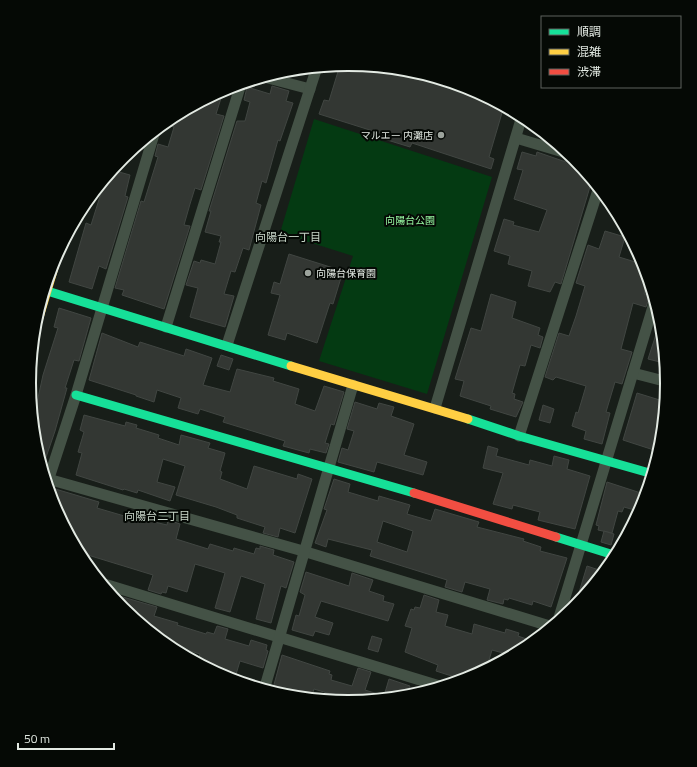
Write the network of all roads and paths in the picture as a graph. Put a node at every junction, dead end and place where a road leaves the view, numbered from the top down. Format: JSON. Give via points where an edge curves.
{"nodes":[{"id":1,"x":315,"y":73,"type":"edge"},
{"id":2,"x":276,"y":80,"type":"edge"},
{"id":3,"x":310,"y":89,"type":"junction"},
{"id":4,"x":239,"y":91,"type":"edge"},
{"id":5,"x":520,"y":123,"type":"edge"},
{"id":6,"x":516,"y":138,"type":"junction"},
{"id":7,"x":151,"y":142,"type":"edge"},
{"id":8,"x":556,"y":150,"type":"edge"},
{"id":9,"x":597,"y":194,"type":"edge"},
{"id":10,"x":50,"y":292,"type":"edge"},
{"id":11,"x":101,"y":307,"type":"junction"},
{"id":12,"x":652,"y":310,"type":"edge"},
{"id":13,"x":166,"y":327,"type":"junction"},
{"id":14,"x":227,"y":345,"type":"junction"},
{"id":15,"x":633,"y":373,"type":"junction"},
{"id":16,"x":661,"y":380,"type":"edge"},
{"id":17,"x":353,"y":385,"type":"junction"},
{"id":18,"x":76,"y":395,"type":"junction"},
{"id":19,"x":435,"y":408,"type":"junction"},
{"id":20,"x":519,"y":436,"type":"junction"},
{"id":21,"x":607,"y":460,"type":"junction"},
{"id":22,"x":328,"y":468,"type":"junction"},
{"id":23,"x":648,"y":472,"type":"edge"},
{"id":24,"x":50,"y":475,"type":"edge"},
{"id":25,"x":53,"y":483,"type":"edge"},
{"id":26,"x":582,"y":544,"type":"junction"},
{"id":27,"x":303,"y":551,"type":"junction"},
{"id":28,"x":610,"y":554,"type":"edge"},
{"id":29,"x":111,"y":586,"type":"edge"},
{"id":30,"x":561,"y":612,"type":"edge"},
{"id":31,"x":546,"y":625,"type":"edge"},
{"id":32,"x":280,"y":637,"type":"junction"},
{"id":33,"x":266,"y":684,"type":"edge"},
{"id":34,"x":433,"y":684,"type":"edge"}],
"edges":[{"from":1,"to":3,"type":"street"},
{"from":2,"to":3,"type":"street"},
{"from":3,"to":14,"type":"street"},
{"from":4,"to":13,"type":"street"},
{"from":5,"to":6,"type":"street"},
{"from":6,"to":8,"type":"street"},
{"from":6,"to":19,"type":"street"},
{"from":7,"to":11,"type":"street"},
{"from":9,"to":20,"type":"street"},
{"from":10,"to":11,"type":"street"},
{"from":11,"to":13,"type":"street"},
{"from":11,"to":18,"type":"street"},
{"from":12,"to":15,"type":"street"},
{"from":13,"to":14,"type":"street"},
{"from":14,"to":17,"type":"street"},
{"from":15,"to":16,"type":"street"},
{"from":15,"to":21,"type":"street"},
{"from":17,"to":19,"type":"street"},
{"from":17,"to":22,"type":"street"},
{"from":18,"to":22,"type":"street"},
{"from":18,"to":24,"type":"street"},
{"from":19,"to":20,"type":"street"},
{"from":20,"to":21,"type":"street"},
{"from":21,"to":23,"type":"street"},
{"from":21,"to":26,"type":"street"},
{"from":22,"to":26,"type":"street"},
{"from":22,"to":27,"type":"street"},
{"from":25,"to":27,"type":"street"},
{"from":26,"to":28,"type":"street"},
{"from":26,"to":30,"type":"street"},
{"from":27,"to":31,"type":"street"},
{"from":27,"to":32,"type":"street"},
{"from":29,"to":32,"type":"street"},
{"from":32,"to":33,"type":"street"},
{"from":32,"to":34,"type":"street"}]}
